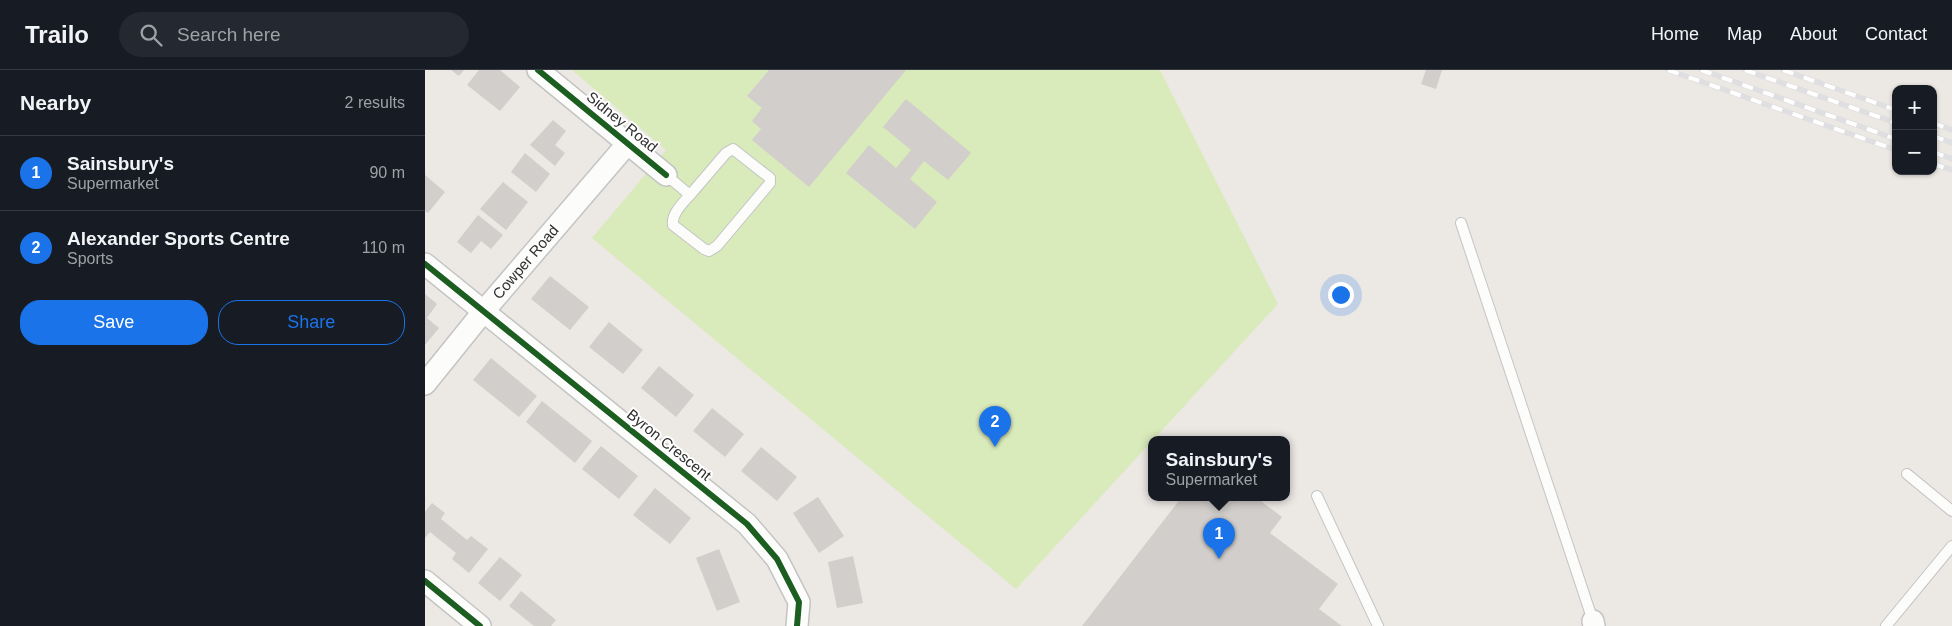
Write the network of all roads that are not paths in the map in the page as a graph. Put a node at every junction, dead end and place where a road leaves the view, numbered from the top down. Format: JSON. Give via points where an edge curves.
{"nodes":[{"id":1,"x":539,"y":70,"type":"edge"},
{"id":2,"x":628,"y":143,"type":"junction"},
{"id":3,"x":666,"y":175,"type":"joint"},
{"id":4,"x":690,"y":195,"type":"junction"},
{"id":5,"x":1461,"y":223,"type":"dead end"},
{"id":6,"x":425,"y":264,"type":"edge"},
{"id":7,"x":483,"y":312,"type":"junction"},
{"id":8,"x":425,"y":384,"type":"edge"},
{"id":9,"x":1907,"y":474,"type":"dead end"},
{"id":10,"x":1317,"y":496,"type":"dead end"},
{"id":11,"x":1952,"y":511,"type":"edge"},
{"id":12,"x":1952,"y":546,"type":"edge"},
{"id":13,"x":425,"y":581,"type":"edge"},
{"id":14,"x":1593,"y":624,"type":"edge"},
{"id":15,"x":480,"y":626,"type":"edge"},
{"id":16,"x":797,"y":626,"type":"edge"},
{"id":17,"x":1378,"y":626,"type":"edge"},
{"id":18,"x":1886,"y":626,"type":"edge"}],
"edges":[{"from":1,"to":2,"type":"street","name":"Sidney Road"},
{"from":2,"to":3,"type":"street","name":"Sidney Road"},
{"from":2,"to":7,"type":"street","name":"Cowper Road"},
{"from":3,"to":4,"type":"lane"},
{"from":4,"to":4,"type":"lane","via":[[733,149],[770,178],[764,190],[717,246],[709,251],[673,225],[675,214]]},
{"from":5,"to":14,"type":"lane"},
{"from":6,"to":7,"type":"street","name":"Byron Crescent"},
{"from":7,"to":8,"type":"street","name":"Cowper Road"},
{"from":7,"to":16,"type":"street","name":"Byron Crescent","via":[[747,524],[777,559],[799,602]]},
{"from":9,"to":11,"type":"lane"},
{"from":10,"to":17,"type":"lane"},
{"from":12,"to":18,"type":"lane"},
{"from":13,"to":15,"type":"street"}]}
